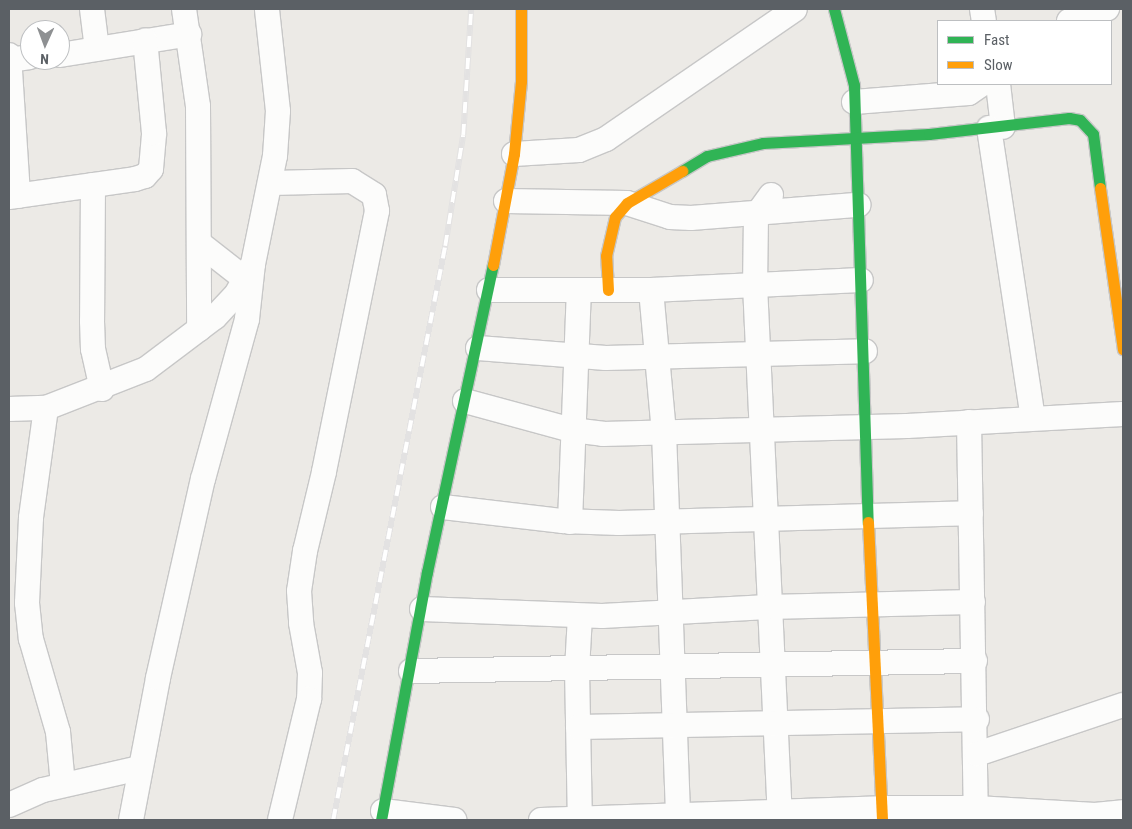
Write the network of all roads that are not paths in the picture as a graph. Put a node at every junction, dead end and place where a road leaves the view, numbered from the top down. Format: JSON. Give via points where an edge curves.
{"nodes":[{"id":1,"x":92,"y":9,"type":"edge"},
{"id":2,"x":184,"y":9,"type":"edge"},
{"id":3,"x":267,"y":9,"type":"edge"},
{"id":4,"x":521,"y":9,"type":"edge"},
{"id":5,"x":795,"y":9,"type":"edge"},
{"id":6,"x":834,"y":9,"type":"edge"},
{"id":7,"x":1107,"y":9,"type":"edge"},
{"id":8,"x":1072,"y":20,"type":"edge"},
{"id":9,"x":189,"y":34,"type":"junction"},
{"id":10,"x":146,"y":40,"type":"junction"},
{"id":11,"x":97,"y":49,"type":"junction"},
{"id":12,"x":70,"y":53,"type":"edge"},
{"id":13,"x":9,"y":55,"type":"edge"},
{"id":14,"x":9,"y":60,"type":"edge"},
{"id":15,"x":981,"y":85,"type":"edge"},
{"id":16,"x":998,"y":85,"type":"edge"},
{"id":17,"x":854,"y":102,"type":"junction"},
{"id":18,"x":996,"y":127,"type":"junction"},
{"id":19,"x":855,"y":138,"type":"junction"},
{"id":20,"x":514,"y":154,"type":"junction"},
{"id":21,"x":272,"y":183,"type":"junction"},
{"id":22,"x":93,"y":185,"type":"junction"},
{"id":23,"x":14,"y":196,"type":"edge"},
{"id":24,"x":506,"y":201,"type":"junction"},
{"id":25,"x":627,"y":203,"type":"junction"},
{"id":26,"x":765,"y":204,"type":"junction"},
{"id":27,"x":858,"y":204,"type":"junction"},
{"id":28,"x":199,"y":243,"type":"junction"},
{"id":29,"x":249,"y":272,"type":"junction"},
{"id":30,"x":861,"y":280,"type":"junction"},
{"id":31,"x":755,"y":285,"type":"junction"},
{"id":32,"x":488,"y":290,"type":"junction"},
{"id":33,"x":579,"y":290,"type":"junction"},
{"id":34,"x":608,"y":290,"type":"junction"},
{"id":35,"x":651,"y":290,"type":"junction"},
{"id":36,"x":199,"y":329,"type":"junction"},
{"id":37,"x":478,"y":348,"type":"junction"},
{"id":38,"x":1123,"y":349,"type":"edge"},
{"id":39,"x":865,"y":351,"type":"junction"},
{"id":40,"x":758,"y":355,"type":"junction"},
{"id":41,"x":576,"y":357,"type":"junction"},
{"id":42,"x":659,"y":358,"type":"junction"},
{"id":43,"x":102,"y":389,"type":"junction"},
{"id":44,"x":465,"y":401,"type":"junction"},
{"id":45,"x":46,"y":408,"type":"junction"},
{"id":46,"x":9,"y":409,"type":"edge"},
{"id":47,"x":1123,"y":414,"type":"edge"},
{"id":48,"x":1033,"y":418,"type":"junction"},
{"id":49,"x":969,"y":422,"type":"junction"},
{"id":50,"x":867,"y":426,"type":"junction"},
{"id":51,"x":572,"y":430,"type":"junction"},
{"id":52,"x":762,"y":430,"type":"junction"},
{"id":53,"x":664,"y":432,"type":"junction"},
{"id":54,"x":443,"y":507,"type":"junction"},
{"id":55,"x":971,"y":513,"type":"junction"},
{"id":56,"x":870,"y":516,"type":"junction"},
{"id":57,"x":765,"y":520,"type":"junction"},
{"id":58,"x":570,"y":522,"type":"junction"},
{"id":59,"x":668,"y":523,"type":"junction"},
{"id":60,"x":973,"y":602,"type":"junction"},
{"id":61,"x":873,"y":606,"type":"junction"},
{"id":62,"x":768,"y":607,"type":"junction"},
{"id":63,"x":422,"y":609,"type":"junction"},
{"id":64,"x":668,"y":613,"type":"junction"},
{"id":65,"x":580,"y":616,"type":"junction"},
{"id":66,"x":975,"y":661,"type":"junction"},
{"id":67,"x":875,"y":664,"type":"junction"},
{"id":68,"x":770,"y":665,"type":"junction"},
{"id":69,"x":671,"y":668,"type":"junction"},
{"id":70,"x":577,"y":669,"type":"junction"},
{"id":71,"x":411,"y":671,"type":"junction"},
{"id":72,"x":1123,"y":705,"type":"edge"},
{"id":73,"x":875,"y":719,"type":"junction"},
{"id":74,"x":977,"y":719,"type":"junction"},
{"id":75,"x":774,"y":724,"type":"junction"},
{"id":76,"x":674,"y":725,"type":"junction"},
{"id":77,"x":578,"y":727,"type":"junction"},
{"id":78,"x":977,"y":754,"type":"junction"},
{"id":79,"x":140,"y":768,"type":"junction"},
{"id":80,"x":63,"y":785,"type":"junction"},
{"id":81,"x":9,"y":805,"type":"edge"},
{"id":82,"x":1123,"y":812,"type":"edge"},
{"id":83,"x":882,"y":814,"type":"edge"},
{"id":84,"x":976,"y":814,"type":"edge"},
{"id":85,"x":382,"y":815,"type":"edge"},
{"id":86,"x":779,"y":815,"type":"edge"},
{"id":87,"x":678,"y":817,"type":"edge"},
{"id":88,"x":580,"y":819,"type":"edge"},
{"id":89,"x":131,"y":820,"type":"edge"},
{"id":90,"x":280,"y":820,"type":"edge"},
{"id":91,"x":454,"y":820,"type":"edge"},
{"id":92,"x":541,"y":820,"type":"edge"}],
"edges":[{"from":1,"to":11,"type":"street"},
{"from":2,"to":9,"type":"street"},
{"from":3,"to":21,"type":"street","via":[[278,111]]},
{"from":4,"to":20,"type":"street","via":[[521,81]]},
{"from":5,"to":20,"type":"street","via":[[606,139],[579,150]]},
{"from":6,"to":17,"type":"street","via":[[840,24]]},
{"from":7,"to":8,"type":"street"},
{"from":9,"to":10,"type":"street"},
{"from":9,"to":28,"type":"street","via":[[198,106]]},
{"from":10,"to":11,"type":"street"},
{"from":10,"to":22,"type":"street","via":[[154,133],[151,169],[145,176],[135,179]]},
{"from":11,"to":12,"type":"street"},
{"from":13,"to":14,"type":"street"},
{"from":14,"to":23,"type":"street"},
{"from":15,"to":17,"type":"street","via":[[969,93]]},
{"from":16,"to":18,"type":"street"},
{"from":17,"to":19,"type":"street"},
{"from":18,"to":19,"type":"street"},
{"from":18,"to":38,"type":"street","via":[[1069,118],[1088,125],[1096,154]]},
{"from":18,"to":48,"type":"street"},
{"from":19,"to":25,"type":"street","via":[[735,147],[682,169]]},
{"from":19,"to":27,"type":"street"},
{"from":20,"to":24,"type":"street"},
{"from":21,"to":29,"type":"street"},
{"from":21,"to":90,"type":"street","via":[[352,181],[374,195],[377,212],[305,551],[299,591],[300,623],[310,673],[309,699]]},
{"from":22,"to":23,"type":"street"},
{"from":22,"to":43,"type":"street","via":[[93,349]]},
{"from":24,"to":25,"type":"street"},
{"from":24,"to":32,"type":"street"},
{"from":25,"to":26,"type":"street","via":[[670,217]]},
{"from":25,"to":34,"type":"street","via":[[616,217],[610,236],[606,256]]},
{"from":26,"to":27,"type":"street"},
{"from":26,"to":31,"type":"street"},
{"from":27,"to":30,"type":"street"},
{"from":28,"to":29,"type":"street"},
{"from":28,"to":36,"type":"street"},
{"from":29,"to":36,"type":"street","via":[[237,293]]},
{"from":29,"to":79,"type":"street","via":[[247,319],[203,479]]},
{"from":30,"to":31,"type":"street"},
{"from":30,"to":39,"type":"street"},
{"from":31,"to":35,"type":"street"},
{"from":31,"to":40,"type":"street"},
{"from":32,"to":33,"type":"street"},
{"from":32,"to":37,"type":"street"},
{"from":33,"to":34,"type":"street"},
{"from":33,"to":41,"type":"street"},
{"from":34,"to":35,"type":"street"},
{"from":35,"to":42,"type":"street"},
{"from":36,"to":43,"type":"street","via":[[146,369]]},
{"from":37,"to":41,"type":"street"},
{"from":37,"to":44,"type":"street"},
{"from":39,"to":40,"type":"street"},
{"from":39,"to":50,"type":"street"},
{"from":40,"to":42,"type":"street"},
{"from":40,"to":52,"type":"street"},
{"from":41,"to":42,"type":"street"},
{"from":41,"to":51,"type":"street"},
{"from":42,"to":53,"type":"street"},
{"from":43,"to":45,"type":"street"},
{"from":44,"to":51,"type":"street"},
{"from":44,"to":54,"type":"street"},
{"from":45,"to":46,"type":"street"},
{"from":45,"to":80,"type":"street","via":[[31,518],[27,603],[31,639],[58,732]]},
{"from":47,"to":48,"type":"street"},
{"from":48,"to":49,"type":"street"},
{"from":49,"to":50,"type":"street"},
{"from":49,"to":55,"type":"street"},
{"from":50,"to":52,"type":"street"},
{"from":50,"to":56,"type":"street"},
{"from":51,"to":53,"type":"street","via":[[603,434]]},
{"from":51,"to":58,"type":"street"},
{"from":52,"to":53,"type":"street"},
{"from":52,"to":57,"type":"street"},
{"from":53,"to":59,"type":"street"},
{"from":54,"to":58,"type":"street"},
{"from":54,"to":63,"type":"street"},
{"from":55,"to":56,"type":"street"},
{"from":55,"to":60,"type":"street"},
{"from":56,"to":57,"type":"street"},
{"from":56,"to":61,"type":"street"},
{"from":57,"to":59,"type":"street"},
{"from":57,"to":62,"type":"street"},
{"from":58,"to":59,"type":"street"},
{"from":59,"to":64,"type":"street"},
{"from":60,"to":61,"type":"street"},
{"from":60,"to":66,"type":"street"},
{"from":61,"to":62,"type":"street"},
{"from":61,"to":67,"type":"street"},
{"from":62,"to":64,"type":"street"},
{"from":62,"to":68,"type":"street"},
{"from":63,"to":65,"type":"street"},
{"from":63,"to":71,"type":"street"},
{"from":64,"to":65,"type":"street"},
{"from":64,"to":69,"type":"street"},
{"from":65,"to":70,"type":"street"},
{"from":66,"to":67,"type":"street"},
{"from":66,"to":74,"type":"street"},
{"from":67,"to":68,"type":"street"},
{"from":67,"to":73,"type":"street"},
{"from":68,"to":69,"type":"street"},
{"from":68,"to":75,"type":"street"},
{"from":69,"to":70,"type":"street"},
{"from":69,"to":76,"type":"street"},
{"from":70,"to":71,"type":"street"},
{"from":70,"to":77,"type":"street"},
{"from":71,"to":85,"type":"street"},
{"from":72,"to":78,"type":"street"},
{"from":73,"to":74,"type":"street"},
{"from":73,"to":75,"type":"street"},
{"from":73,"to":83,"type":"street"},
{"from":74,"to":78,"type":"street"},
{"from":75,"to":76,"type":"street"},
{"from":75,"to":86,"type":"street"},
{"from":76,"to":77,"type":"street"},
{"from":76,"to":87,"type":"street"},
{"from":77,"to":88,"type":"street"},
{"from":78,"to":84,"type":"street"},
{"from":79,"to":80,"type":"street"},
{"from":79,"to":89,"type":"street"},
{"from":80,"to":81,"type":"street"},
{"from":82,"to":84,"type":"street"},
{"from":83,"to":84,"type":"street"},
{"from":83,"to":86,"type":"street"},
{"from":85,"to":91,"type":"street"},
{"from":86,"to":87,"type":"street"},
{"from":87,"to":88,"type":"street"},
{"from":88,"to":92,"type":"street"}]}
